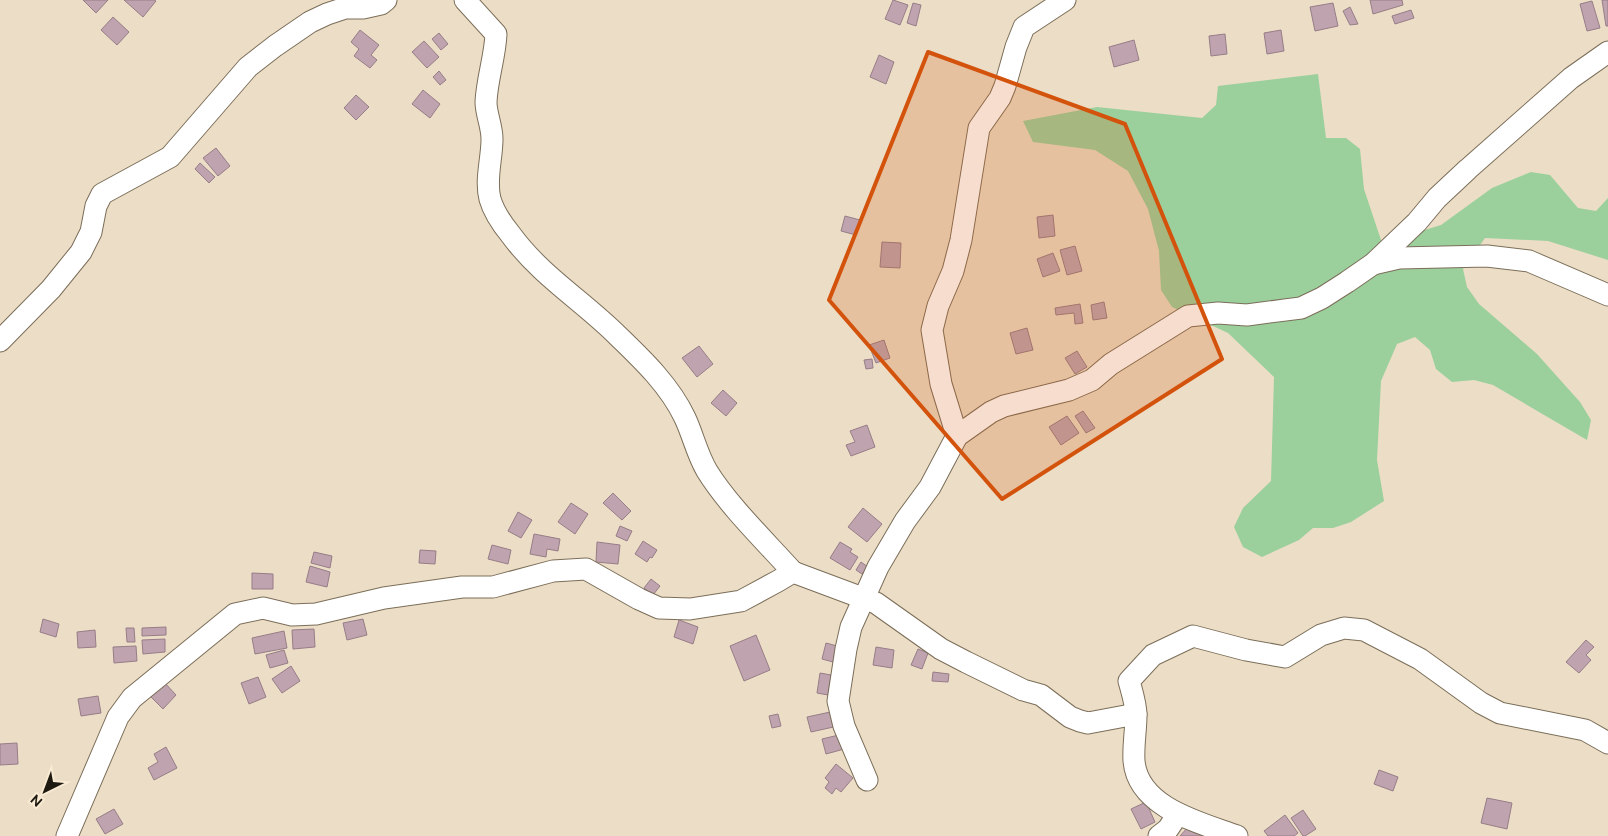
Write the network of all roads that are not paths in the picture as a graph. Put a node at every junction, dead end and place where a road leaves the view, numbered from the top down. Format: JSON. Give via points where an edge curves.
{"nodes":[{"id":1,"x":386,"y":0,"type":"edge"},
{"id":2,"x":466,"y":0,"type":"edge"},
{"id":3,"x":1065,"y":0,"type":"edge"},
{"id":4,"x":1608,"y":52,"type":"edge"},
{"id":5,"x":1373,"y":264,"type":"junction"},
{"id":6,"x":1608,"y":295,"type":"edge"},
{"id":7,"x":0,"y":341,"type":"edge"},
{"id":8,"x":957,"y":436,"type":"junction"},
{"id":9,"x":793,"y":572,"type":"junction"},
{"id":10,"x":864,"y":597,"type":"junction"},
{"id":11,"x":1136,"y":714,"type":"junction"},
{"id":12,"x":1608,"y":743,"type":"edge"},
{"id":13,"x":867,"y":780,"type":"dead end"},
{"id":14,"x":1178,"y":814,"type":"junction"},
{"id":15,"x":67,"y":836,"type":"edge"},
{"id":16,"x":1160,"y":836,"type":"edge"},
{"id":17,"x":1237,"y":836,"type":"edge"}],
"edges":[{"from":1,"to":7,"type":"street","via":[[381,4],[345,8],[327,14],[274,46],[248,67],[170,157],[102,194],[91,232],[81,252],[51,289]]},
{"from":2,"to":9,"type":"street","via":[[496,34],[486,105],[492,129],[490,198],[497,217],[521,249],[617,335],[669,391],[685,418],[711,477]]},
{"from":3,"to":8,"type":"street","via":[[1024,27],[1000,98],[979,128],[961,240],[932,330],[941,384]]},
{"from":4,"to":5,"type":"street","via":[[1571,78],[1468,169]]},
{"from":5,"to":6,"type":"street","via":[[1399,258],[1488,256],[1529,261]]},
{"from":5,"to":8,"type":"street","via":[[1301,308],[1247,315],[1188,316],[1111,364],[1092,380],[1069,390],[1004,406]]},
{"from":8,"to":10,"type":"street","via":[[930,487],[892,542]]},
{"from":9,"to":10,"type":"street"},
{"from":9,"to":15,"type":"street","via":[[741,601],[690,609],[659,608],[586,569],[553,571],[492,587],[462,587],[384,598],[316,614],[292,615],[263,608],[235,614],[132,698],[118,717]]},
{"from":10,"to":11,"type":"street","via":[[876,602],[941,649],[1040,695],[1070,717],[1088,723]]},
{"from":10,"to":13,"type":"street","via":[[851,627],[838,701],[844,726]]},
{"from":11,"to":12,"type":"street","via":[[1129,681],[1153,655],[1193,636],[1285,657],[1321,635],[1344,628],[1364,630],[1392,643],[1500,713],[1585,730]]},
{"from":11,"to":14,"type":"street","via":[[1134,762],[1139,781],[1158,802]]},
{"from":14,"to":16,"type":"street"},
{"from":14,"to":17,"type":"street"}]}
